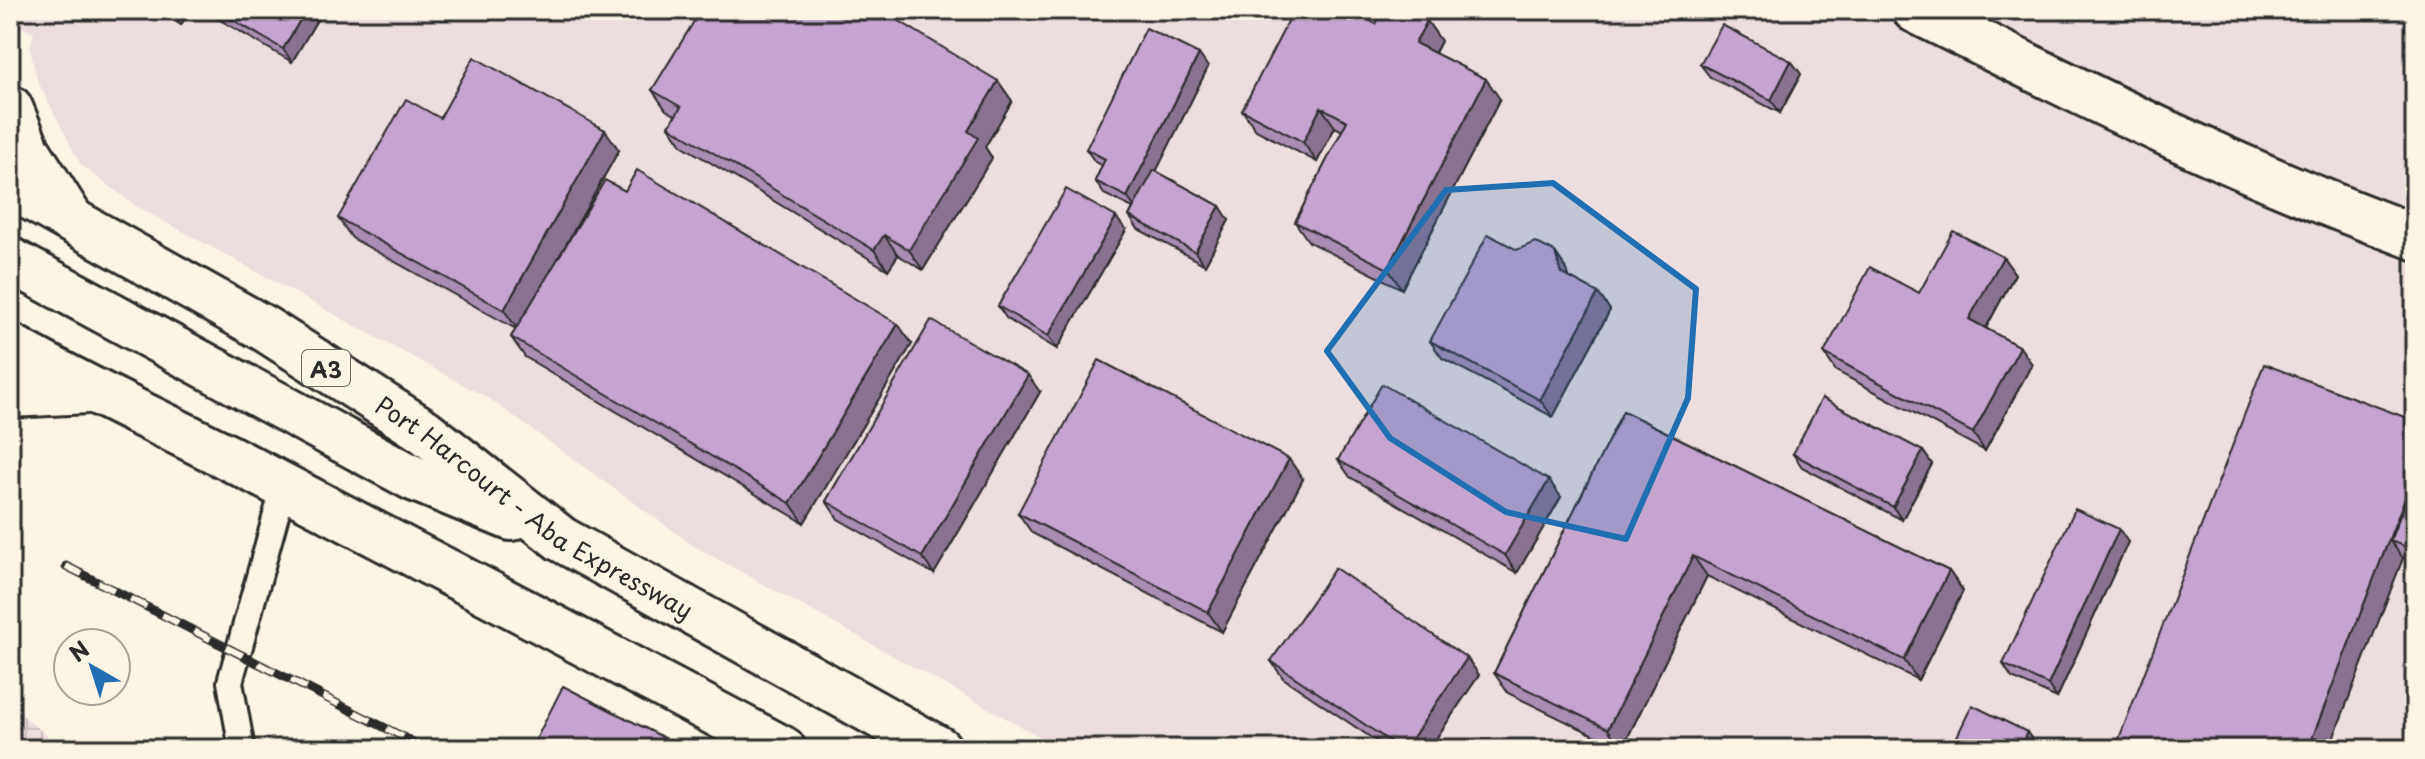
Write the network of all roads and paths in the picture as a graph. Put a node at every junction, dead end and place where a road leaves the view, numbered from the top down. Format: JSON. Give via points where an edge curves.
{"nodes":[{"id":1,"x":1918,"y":11,"type":"edge"},
{"id":2,"x":10,"y":108,"type":"edge"},
{"id":3,"x":10,"y":186,"type":"edge"},
{"id":4,"x":74,"y":225,"type":"junction"},
{"id":5,"x":2415,"y":237,"type":"edge"},
{"id":6,"x":10,"y":260,"type":"edge"},
{"id":7,"x":10,"y":346,"type":"edge"},
{"id":8,"x":88,"y":391,"type":"junction"},
{"id":9,"x":10,"y":395,"type":"edge"},
{"id":10,"x":284,"y":486,"type":"junction"},
{"id":11,"x":561,"y":539,"type":"junction"},
{"id":12,"x":242,"y":749,"type":"edge"},
{"id":13,"x":783,"y":749,"type":"edge"},
{"id":14,"x":939,"y":749,"type":"edge"}],
"edges":[{"from":1,"to":5,"type":"main road","via":[[2143,125]]},
{"from":2,"to":4,"type":"main road","via":[[28,151]]},
{"from":3,"to":4,"type":"main road","name":"Port Harcourt - Aba Expressway","number":"A3"},
{"from":4,"to":11,"type":"main road","name":"Port Harcourt - Aba Expressway","number":"A3","via":[[265,329],[424,431]]},
{"from":6,"to":11,"type":"main road","via":[[413,478]]},
{"from":7,"to":8,"type":"main road"},
{"from":8,"to":9,"type":"main road"},
{"from":8,"to":10,"type":"main road"},
{"from":10,"to":12,"type":"lane","via":[[230,682]]},
{"from":10,"to":13,"type":"main road"},
{"from":11,"to":14,"type":"main road","name":"Port Harcourt - Aba Expressway","number":"A3"}]}
